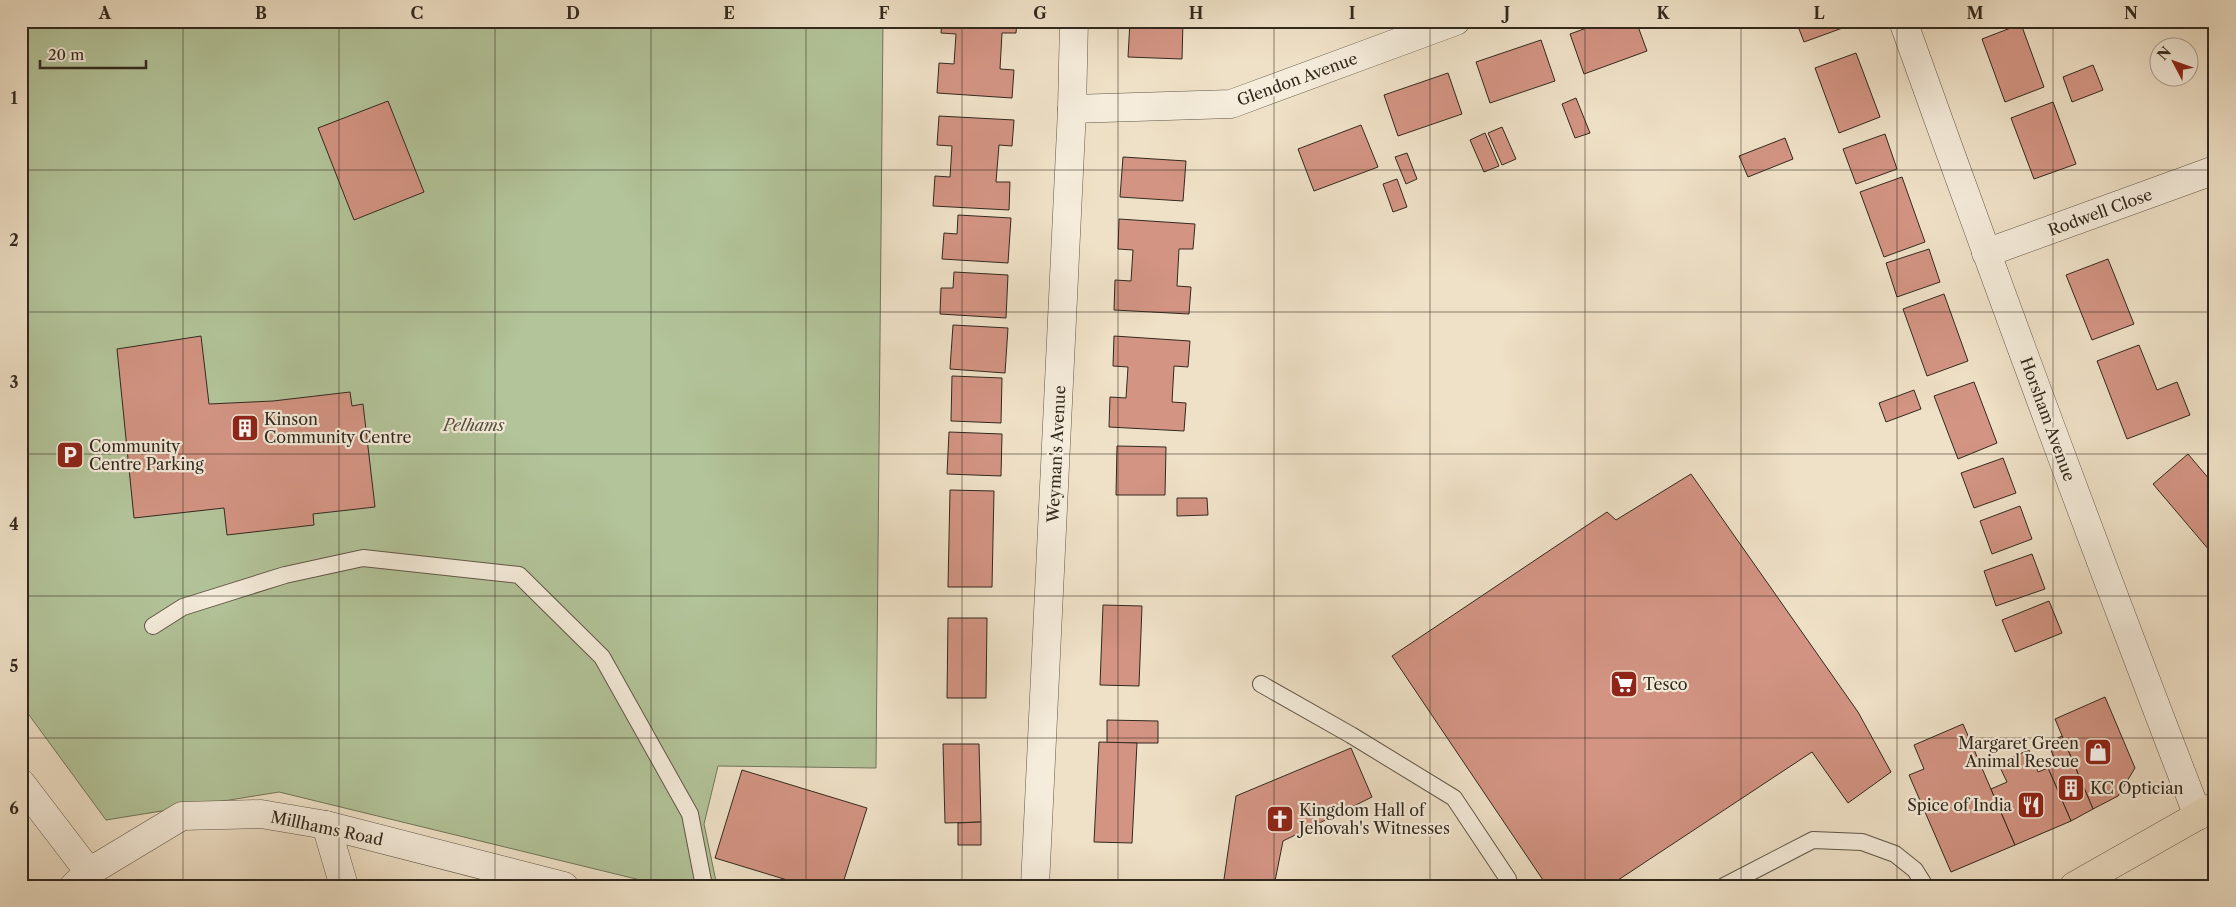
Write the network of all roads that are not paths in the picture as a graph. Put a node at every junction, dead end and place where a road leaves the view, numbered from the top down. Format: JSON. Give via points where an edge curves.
{"nodes":[{"id":1,"x":1074,"y":21,"type":"edge"},
{"id":2,"x":1456,"y":21,"type":"edge"},
{"id":3,"x":1903,"y":21,"type":"edge"},
{"id":4,"x":1072,"y":109,"type":"junction"},
{"id":5,"x":2215,"y":170,"type":"edge"},
{"id":6,"x":1986,"y":253,"type":"junction"},
{"id":7,"x":153,"y":626,"type":"dead end"},
{"id":8,"x":1261,"y":684,"type":"dead end"},
{"id":9,"x":21,"y":782,"type":"edge"},
{"id":10,"x":2206,"y":810,"type":"edge"},
{"id":11,"x":326,"y":825,"type":"junction"},
{"id":12,"x":82,"y":879,"type":"edge"},
{"id":13,"x":344,"y":886,"type":"edge"},
{"id":14,"x":564,"y":886,"type":"edge"},
{"id":15,"x":704,"y":886,"type":"edge"},
{"id":16,"x":1035,"y":886,"type":"edge"},
{"id":17,"x":1509,"y":886,"type":"edge"},
{"id":18,"x":1724,"y":886,"type":"edge"},
{"id":19,"x":1925,"y":886,"type":"edge"},
{"id":20,"x":2074,"y":886,"type":"edge"}],
"edges":[{"from":1,"to":4,"type":"street","name":"Weyman's Avenue"},
{"from":2,"to":4,"type":"street","name":"Glendon Avenue","via":[[1231,104]]},
{"from":3,"to":6,"type":"street","name":"Horsham Avenue"},
{"from":4,"to":16,"type":"street","name":"Weyman's Avenue"},
{"from":5,"to":6,"type":"street","name":"Rodwell Close"},
{"from":6,"to":10,"type":"street","name":"Horsham Avenue","via":[[2124,624]]},
{"from":7,"to":15,"type":"lane","via":[[183,607],[285,575],[363,558],[519,575],[602,657],[690,814]]},
{"from":8,"to":17,"type":"lane","via":[[1454,798],[1508,878]]},
{"from":9,"to":12,"type":"street"},
{"from":10,"to":20,"type":"main road"},
{"from":11,"to":12,"type":"street","name":"Millhams Road","via":[[261,814],[182,816]]},
{"from":11,"to":13,"type":"street"},
{"from":11,"to":14,"type":"street","name":"Millhams Road"},
{"from":18,"to":19,"type":"lane","via":[[1813,840],[1862,842],[1895,854],[1915,870]]}]}
